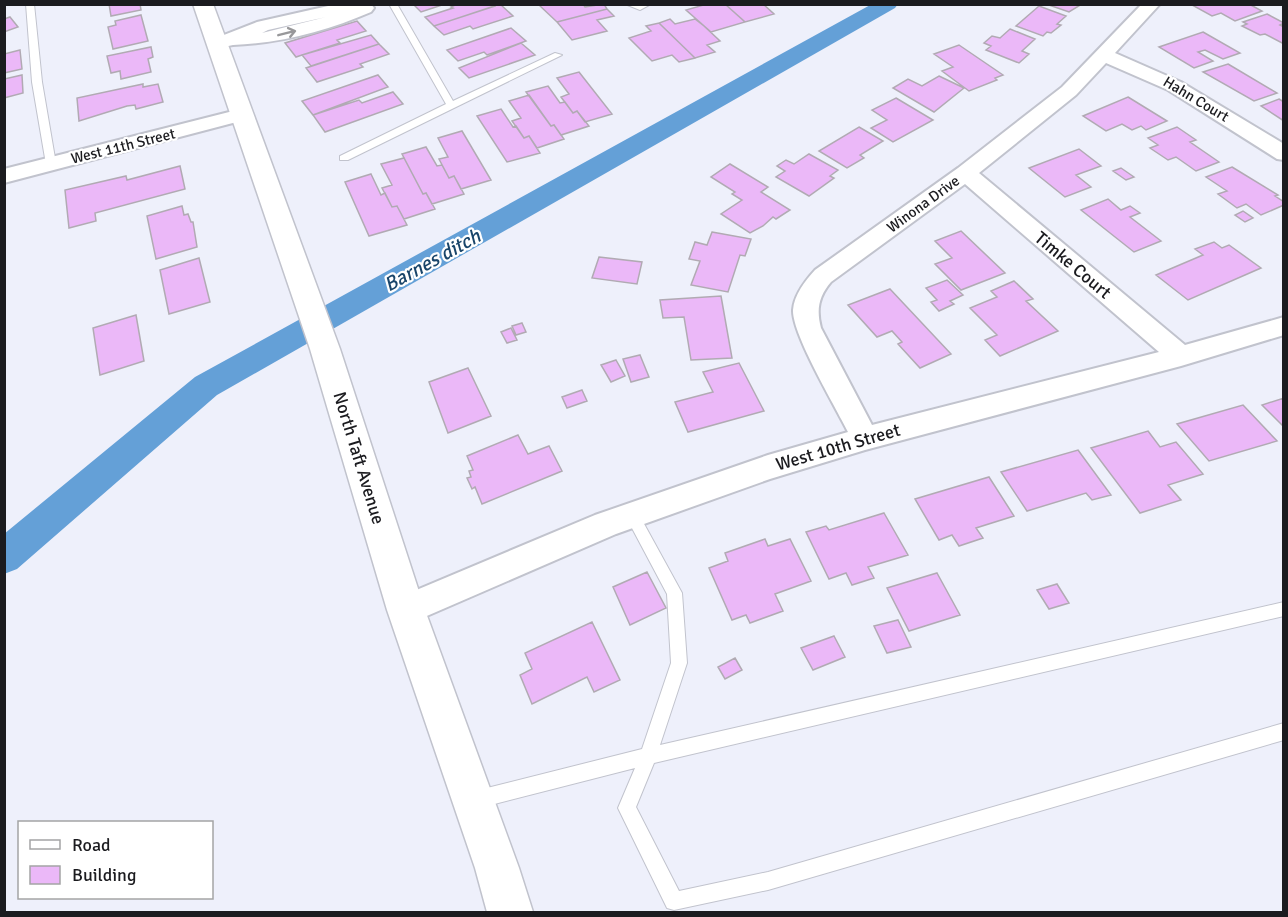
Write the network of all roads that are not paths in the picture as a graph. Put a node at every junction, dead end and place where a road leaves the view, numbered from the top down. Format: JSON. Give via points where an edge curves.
{"nodes":[{"id":1,"x":30,"y":4,"type":"edge"},
{"id":2,"x":203,"y":4,"type":"edge"},
{"id":3,"x":393,"y":4,"type":"edge"},
{"id":4,"x":629,"y":4,"type":"edge"},
{"id":5,"x":647,"y":4,"type":"edge"},
{"id":6,"x":1152,"y":4,"type":"edge"},
{"id":7,"x":371,"y":6,"type":"edge"},
{"id":8,"x":223,"y":42,"type":"junction"},
{"id":9,"x":558,"y":55,"type":"dead end"},
{"id":10,"x":1103,"y":55,"type":"junction"},
{"id":11,"x":451,"y":105,"type":"junction"},
{"id":12,"x":241,"y":116,"type":"junction"},
{"id":13,"x":1284,"y":154,"type":"edge"},
{"id":14,"x":344,"y":158,"type":"dead end"},
{"id":15,"x":51,"y":164,"type":"junction"},
{"id":16,"x":966,"y":173,"type":"junction"},
{"id":17,"x":4,"y":176,"type":"edge"},
{"id":18,"x":1284,"y":326,"type":"edge"},
{"id":19,"x":1181,"y":356,"type":"junction"},
{"id":20,"x":866,"y":438,"type":"junction"},
{"id":21,"x":632,"y":515,"type":"junction"},
{"id":22,"x":1284,"y":609,"type":"edge"},
{"id":23,"x":406,"y":610,"type":"junction"},
{"id":24,"x":1284,"y":731,"type":"edge"},
{"id":25,"x":648,"y":756,"type":"junction"},
{"id":26,"x":473,"y":800,"type":"junction"},
{"id":27,"x":510,"y":912,"type":"edge"}],
"edges":[{"from":1,"to":15,"type":"lane","via":[[37,82]]},
{"from":2,"to":8,"type":"main road","name":"North Taft Avenue"},
{"from":3,"to":11,"type":"lane"},
{"from":4,"to":5,"type":"lane","via":[[640,8]]},
{"from":6,"to":10,"type":"street","name":"Winona Drive"},
{"from":7,"to":8,"type":"street","via":[[322,24],[253,41]]},
{"from":8,"to":12,"type":"main road","name":"North Taft Avenue"},
{"from":9,"to":11,"type":"lane"},
{"from":10,"to":13,"type":"street","name":"Hahn Court","via":[[1173,83]]},
{"from":10,"to":16,"type":"street","name":"Winona Drive","via":[[1069,91]]},
{"from":11,"to":14,"type":"lane"},
{"from":12,"to":15,"type":"street","name":"West 11th Street"},
{"from":12,"to":23,"type":"main road","name":"North Taft Avenue","via":[[325,349]]},
{"from":15,"to":17,"type":"street","name":"West 11th Street"},
{"from":16,"to":19,"type":"street","name":"Timke Court"},
{"from":16,"to":20,"type":"street","name":"Winona Drive","via":[[823,276],[807,298],[808,328]]},
{"from":18,"to":19,"type":"street","name":"West 10th Street"},
{"from":19,"to":20,"type":"street","name":"West 10th Street"},
{"from":20,"to":21,"type":"street","name":"West 10th Street","via":[[768,466]]},
{"from":21,"to":23,"type":"street","name":"West 10th Street"},
{"from":21,"to":25,"type":"lane","via":[[674,592],[679,663]]},
{"from":22,"to":25,"type":"lane"},
{"from":23,"to":26,"type":"main road","name":"North Taft Avenue"},
{"from":24,"to":25,"type":"lane","via":[[768,881],[674,901],[627,808]]},
{"from":25,"to":26,"type":"lane"},
{"from":26,"to":27,"type":"main road","name":"North Taft Avenue"}]}
